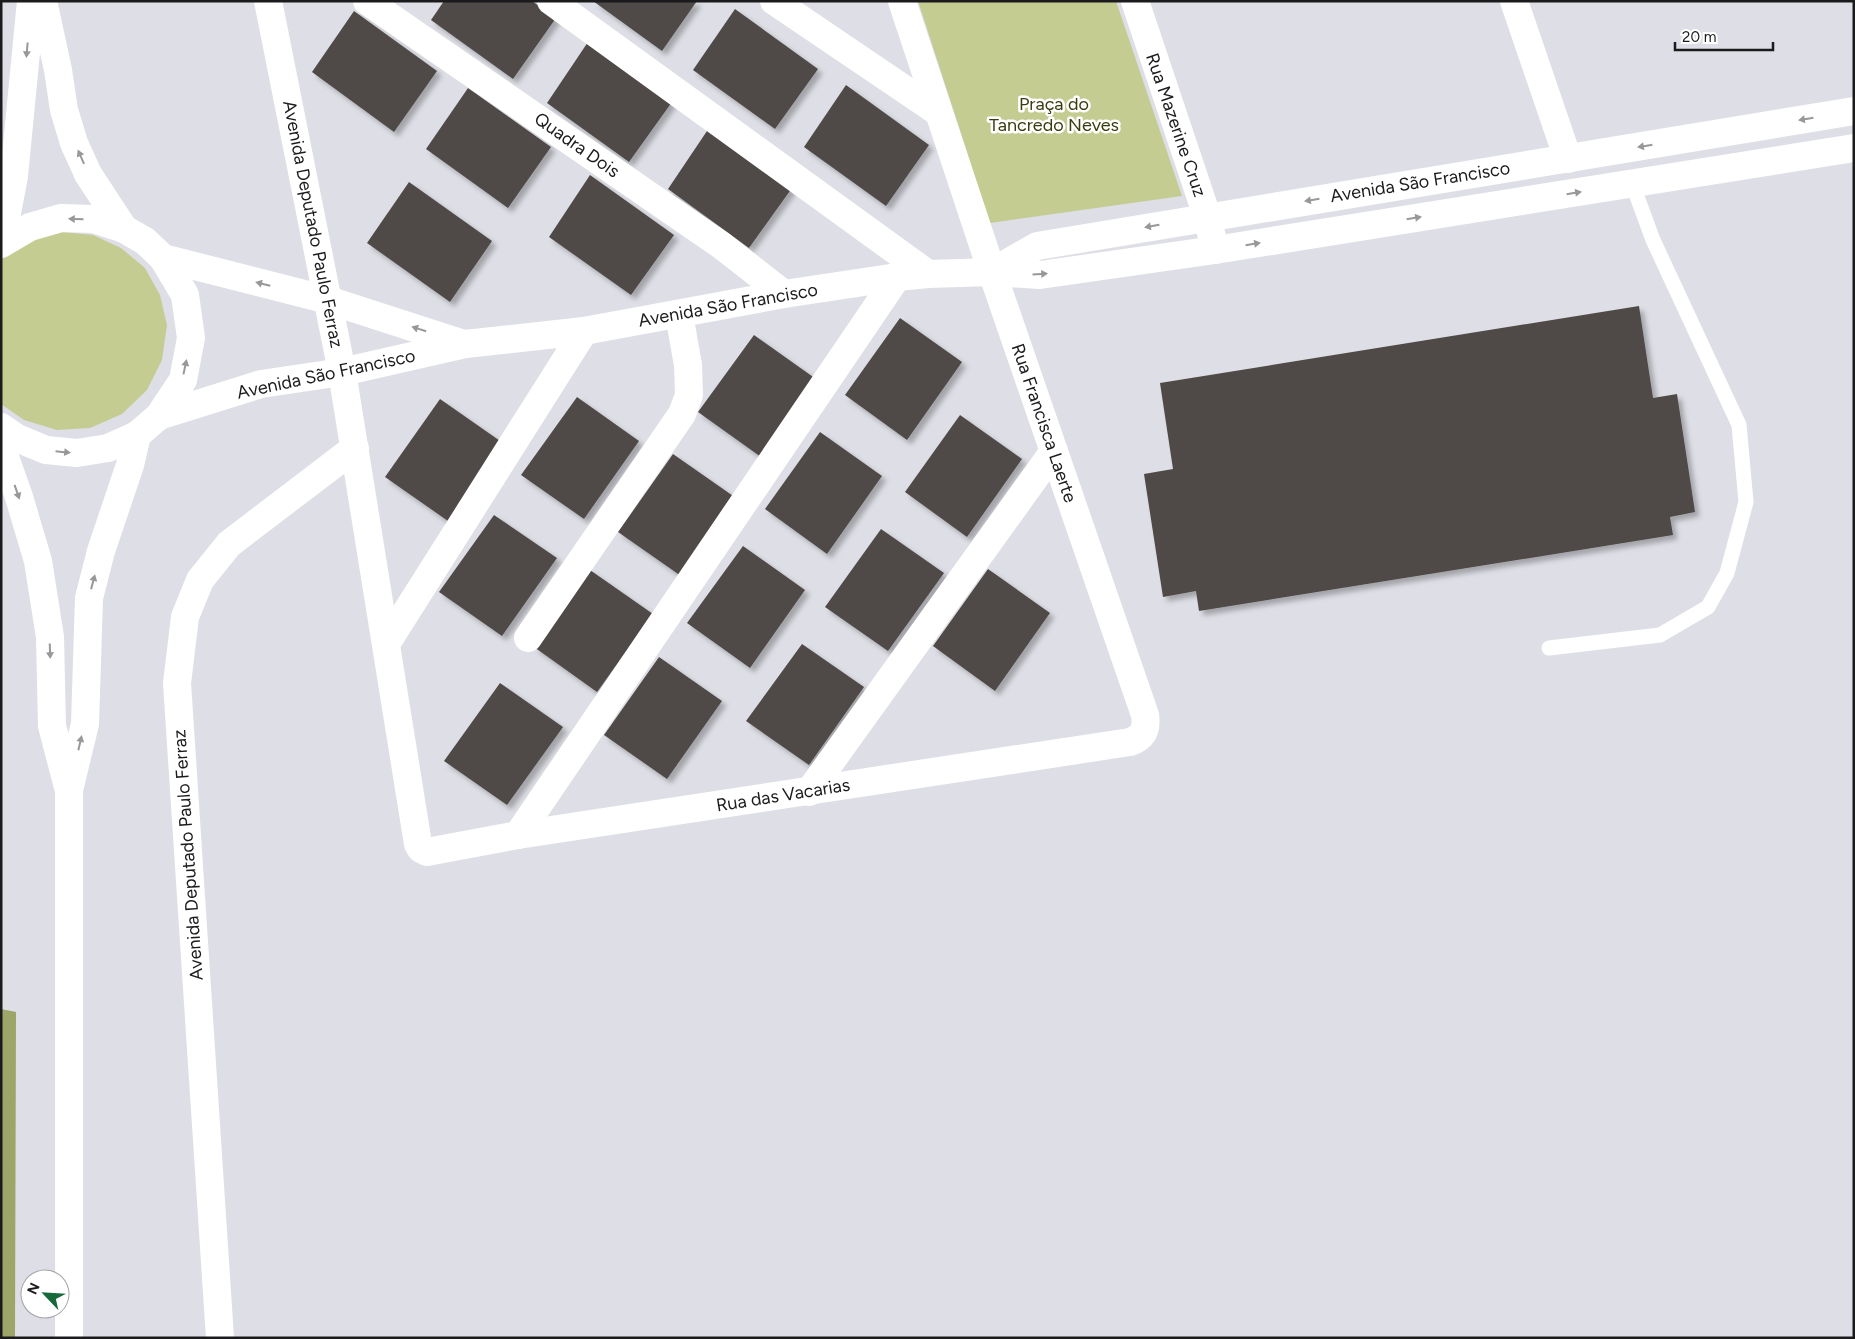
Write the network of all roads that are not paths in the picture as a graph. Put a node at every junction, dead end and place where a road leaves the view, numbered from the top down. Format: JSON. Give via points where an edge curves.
{"nodes":[{"id":1,"x":31,"y":1,"type":"edge"},
{"id":2,"x":43,"y":1,"type":"edge"},
{"id":3,"x":268,"y":1,"type":"edge"},
{"id":4,"x":367,"y":1,"type":"edge"},
{"id":5,"x":551,"y":1,"type":"edge"},
{"id":6,"x":774,"y":1,"type":"edge"},
{"id":7,"x":902,"y":1,"type":"edge"},
{"id":8,"x":1135,"y":1,"type":"edge"},
{"id":9,"x":1514,"y":1,"type":"edge"},
{"id":10,"x":938,"y":112,"type":"junction"},
{"id":11,"x":1854,"y":112,"type":"edge"},
{"id":12,"x":1854,"y":148,"type":"edge"},
{"id":13,"x":1568,"y":159,"type":"junction"},
{"id":14,"x":1632,"y":183,"type":"junction"},
{"id":15,"x":1207,"y":216,"type":"junction"},
{"id":16,"x":124,"y":229,"type":"junction"},
{"id":17,"x":1,"y":244,"type":"edge"},
{"id":18,"x":1215,"y":250,"type":"junction"},
{"id":19,"x":163,"y":258,"type":"junction"},
{"id":20,"x":992,"y":272,"type":"junction"},
{"id":21,"x":928,"y":274,"type":"junction"},
{"id":22,"x":897,"y":277,"type":"junction"},
{"id":23,"x":784,"y":294,"type":"junction"},
{"id":24,"x":328,"y":300,"type":"junction"},
{"id":25,"x":679,"y":314,"type":"junction"},
{"id":26,"x":584,"y":331,"type":"junction"},
{"id":27,"x":465,"y":344,"type":"junction"},
{"id":28,"x":342,"y":372,"type":"junction"},
{"id":29,"x":159,"y":416,"type":"junction"},
{"id":30,"x":1,"y":426,"type":"edge"},
{"id":31,"x":137,"y":435,"type":"junction"},
{"id":32,"x":1,"y":446,"type":"edge"},
{"id":33,"x":356,"y":448,"type":"junction"},
{"id":34,"x":1054,"y":451,"type":"junction"},
{"id":35,"x":528,"y":638,"type":"dead end"},
{"id":36,"x":386,"y":644,"type":"junction"},
{"id":37,"x":1549,"y":648,"type":"dead end"},
{"id":38,"x":1144,"y":734,"type":"joint"},
{"id":39,"x":69,"y":790,"type":"junction"},
{"id":40,"x":809,"y":792,"type":"junction"},
{"id":41,"x":518,"y":835,"type":"junction"},
{"id":42,"x":421,"y":849,"type":"joint"},
{"id":43,"x":69,"y":1338,"type":"edge"},
{"id":44,"x":220,"y":1338,"type":"edge"}],
"edges":[{"from":1,"to":17,"type":"main road","one_way":true,"via":[[14,176]]},
{"from":16,"to":2,"type":"main road","one_way":true,"via":[[88,174],[74,143],[64,110]]},
{"from":3,"to":24,"type":"main road","name":"Avenida Deputado Paulo Ferraz"},
{"from":4,"to":23,"type":"main road","name":"Quadra Dois","via":[[721,245]]},
{"from":5,"to":21,"type":"main road"},
{"from":6,"to":10,"type":"main road"},
{"from":7,"to":10,"type":"main road","name":"Rua Francisca Laerte"},
{"from":8,"to":15,"type":"main road","name":"Rua Mazerine Cruz"},
{"from":9,"to":13,"type":"main road"},
{"from":10,"to":20,"type":"main road","name":"Rua Francisca Laerte"},
{"from":11,"to":13,"type":"main road","name":"Avenida São Francisco","one_way":true},
{"from":12,"to":14,"type":"main road","name":"Avenida São Francisco"},
{"from":13,"to":15,"type":"main road","name":"Avenida São Francisco","one_way":true},
{"from":18,"to":14,"type":"main road","name":"Avenida São Francisco","one_way":true},
{"from":14,"to":37,"type":"lane","via":[[1653,240],[1739,425],[1746,502],[1727,573],[1708,608],[1660,635]]},
{"from":15,"to":18,"type":"main road","name":"Rua Mazerine Cruz"},
{"from":15,"to":20,"type":"main road","name":"Avenida São Francisco","one_way":true,"via":[[1036,246]]},
{"from":16,"to":17,"type":"main road","one_way":true,"via":[[94,219],[61,218],[30,227]]},
{"from":16,"to":19,"type":"main road","via":[[145,241]]},
{"from":20,"to":18,"type":"main road","name":"Avenida São Francisco","one_way":true,"via":[[1040,275]]},
{"from":24,"to":19,"type":"main road","name":"Avenida São Francisco","one_way":true},
{"from":29,"to":19,"type":"main road","one_way":true,"via":[[183,380],[191,338],[185,295]]},
{"from":20,"to":21,"type":"main road","name":"Avenida São Francisco"},
{"from":20,"to":34,"type":"main road","name":"Rua Francisca Laerte"},
{"from":21,"to":22,"type":"main road","name":"Avenida São Francisco"},
{"from":22,"to":23,"type":"main road","name":"Avenida São Francisco"},
{"from":22,"to":41,"type":"main road"},
{"from":23,"to":25,"type":"main road","name":"Avenida São Francisco"},
{"from":27,"to":24,"type":"main road","name":"Avenida São Francisco","one_way":true},
{"from":24,"to":28,"type":"main road","name":"Avenida Deputado Paulo Ferraz"},
{"from":25,"to":26,"type":"main road","name":"Avenida São Francisco"},
{"from":25,"to":35,"type":"main road","via":[[689,394],[682,414]]},
{"from":26,"to":27,"type":"main road","name":"Avenida São Francisco"},
{"from":26,"to":36,"type":"main road"},
{"from":27,"to":28,"type":"main road","name":"Avenida São Francisco"},
{"from":28,"to":29,"type":"main road","name":"Avenida São Francisco","via":[[261,384]]},
{"from":28,"to":33,"type":"main road","name":"Avenida Deputado Paulo Ferraz"},
{"from":29,"to":31,"type":"main road"},
{"from":30,"to":31,"type":"main road","one_way":true,"via":[[17,438],[46,450],[77,453],[108,448]]},
{"from":39,"to":31,"type":"main road","one_way":true,"via":[[85,724],[89,598]]},
{"from":32,"to":39,"type":"main road","one_way":true,"via":[[38,561],[50,637],[52,726]]},
{"from":33,"to":36,"type":"main road","name":"Avenida Deputado Paulo Ferraz"},
{"from":33,"to":44,"type":"main road","name":"Avenida Deputado Paulo Ferraz","via":[[230,544],[200,580],[185,617],[177,683]]},
{"from":34,"to":38,"type":"main road","name":"Rua Francisca Laerte","via":[[1145,715]]},
{"from":34,"to":40,"type":"main road"},
{"from":36,"to":42,"type":"main road","name":"Avenida Deputado Paulo Ferraz"},
{"from":38,"to":40,"type":"main road","name":"Rua das Vacarias","via":[[1130,742]]},
{"from":39,"to":43,"type":"main road"},
{"from":40,"to":41,"type":"main road","name":"Rua das Vacarias"},
{"from":41,"to":42,"type":"main road","name":"Rua das Vacarias","via":[[434,852]]}]}
